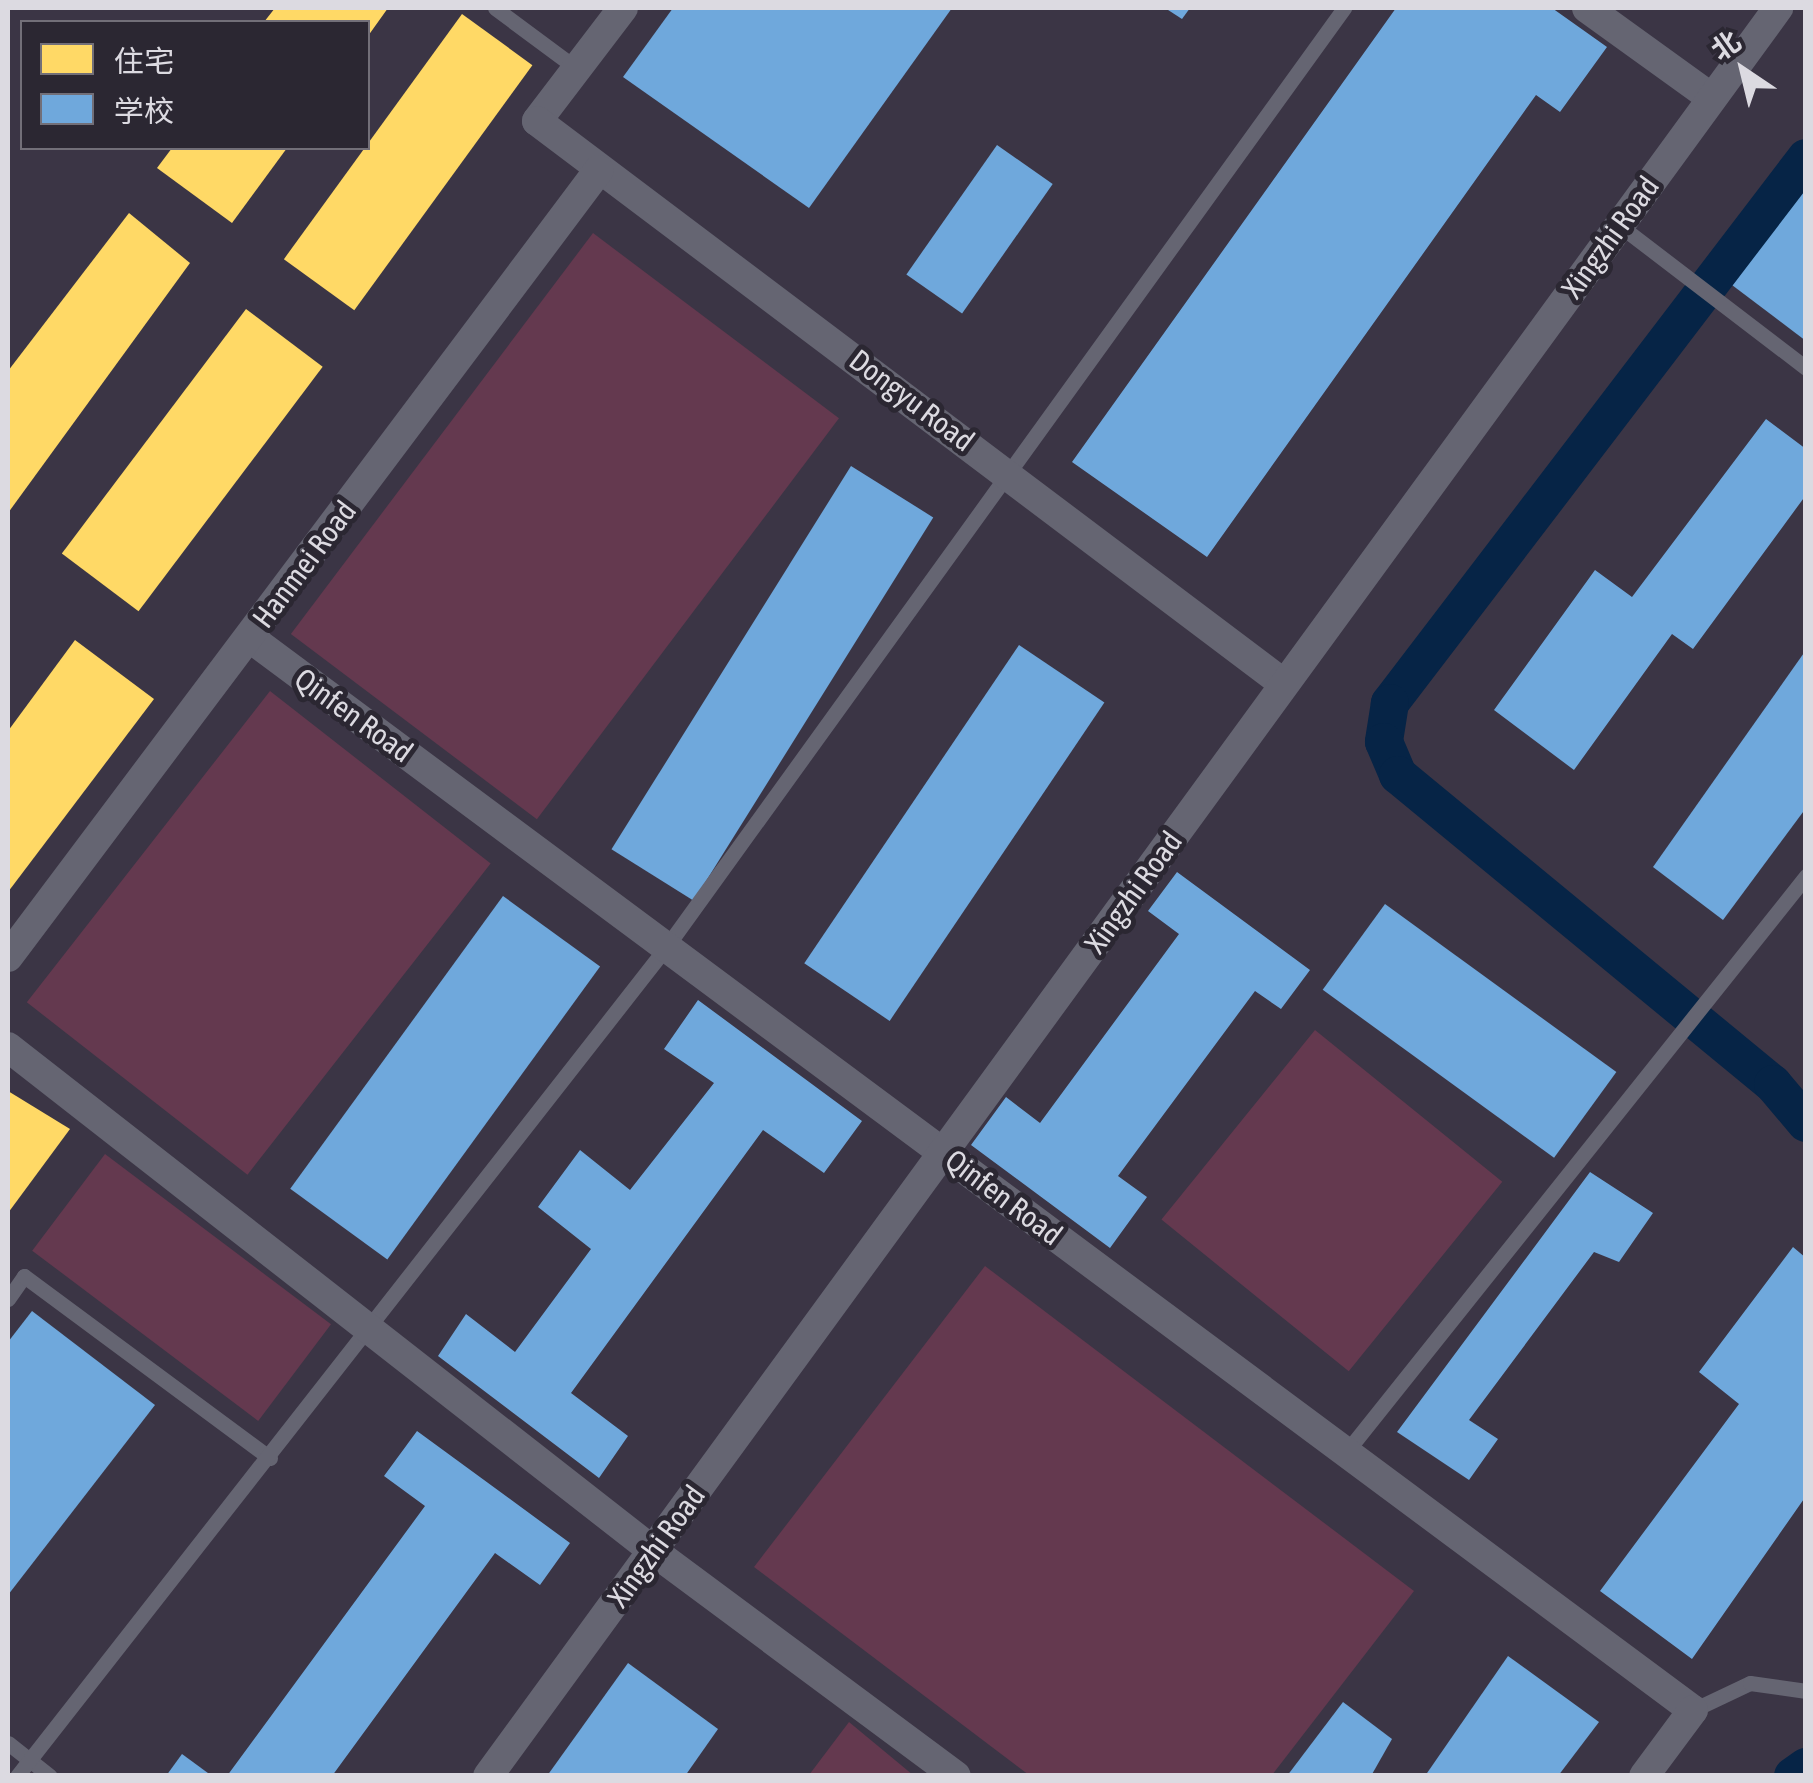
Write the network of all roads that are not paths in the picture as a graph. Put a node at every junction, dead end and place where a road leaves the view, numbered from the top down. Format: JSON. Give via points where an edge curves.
{"nodes":[{"id":1,"x":495,"y":8,"type":"edge"},
{"id":2,"x":623,"y":8,"type":"edge"},
{"id":3,"x":1344,"y":8,"type":"edge"},
{"id":4,"x":1587,"y":8,"type":"edge"},
{"id":5,"x":1778,"y":8,"type":"edge"},
{"id":6,"x":577,"y":70,"type":"junction"},
{"id":7,"x":1712,"y":98,"type":"junction"},
{"id":8,"x":600,"y":170,"type":"junction"},
{"id":9,"x":1619,"y":225,"type":"junction"},
{"id":10,"x":1806,"y":368,"type":"edge"},
{"id":11,"x":1008,"y":473,"type":"junction"},
{"id":12,"x":248,"y":637,"type":"junction"},
{"id":13,"x":1284,"y":684,"type":"junction"},
{"id":14,"x":1806,"y":876,"type":"edge"},
{"id":15,"x":667,"y":946,"type":"junction"},
{"id":16,"x":8,"y":957,"type":"edge"},
{"id":17,"x":8,"y":1047,"type":"edge"},
{"id":18,"x":943,"y":1152,"type":"junction"},
{"id":19,"x":8,"y":1299,"type":"edge"},
{"id":20,"x":369,"y":1330,"type":"junction"},
{"id":21,"x":1347,"y":1452,"type":"junction"},
{"id":22,"x":270,"y":1458,"type":"junction"},
{"id":23,"x":652,"y":1550,"type":"junction"},
{"id":24,"x":1806,"y":1691,"type":"edge"},
{"id":25,"x":1693,"y":1710,"type":"junction"},
{"id":26,"x":8,"y":1743,"type":"edge"},
{"id":27,"x":29,"y":1759,"type":"junction"},
{"id":28,"x":17,"y":1776,"type":"edge"},
{"id":29,"x":50,"y":1776,"type":"edge"},
{"id":30,"x":488,"y":1776,"type":"edge"},
{"id":31,"x":956,"y":1776,"type":"edge"},
{"id":32,"x":1644,"y":1776,"type":"edge"}],
"edges":[{"from":1,"to":6,"type":"lane"},
{"from":2,"to":6,"type":"street"},
{"from":3,"to":11,"type":"lane"},
{"from":4,"to":7,"type":"street"},
{"from":5,"to":7,"type":"street","name":"Xingzhi Road"},
{"from":6,"to":8,"type":"street","name":"Dongyu Road","via":[[537,121]]},
{"from":7,"to":9,"type":"street","name":"Xingzhi Road"},
{"from":8,"to":11,"type":"street","name":"Dongyu Road"},
{"from":8,"to":12,"type":"street","name":"Hanmei Road"},
{"from":9,"to":10,"type":"lane"},
{"from":9,"to":13,"type":"street","name":"Xingzhi Road"},
{"from":11,"to":13,"type":"street","name":"Dongyu Road"},
{"from":11,"to":15,"type":"lane"},
{"from":12,"to":15,"type":"street","name":"Qinfen Road"},
{"from":12,"to":16,"type":"street","name":"Hanmei Road"},
{"from":13,"to":18,"type":"street","name":"Xingzhi Road"},
{"from":14,"to":21,"type":"lane"},
{"from":15,"to":18,"type":"street","name":"Qinfen Road"},
{"from":15,"to":20,"type":"lane"},
{"from":17,"to":20,"type":"street"},
{"from":18,"to":21,"type":"street","name":"Qinfen Road"},
{"from":18,"to":23,"type":"street","name":"Xingzhi Road"},
{"from":19,"to":22,"type":"lane","via":[[24,1276]]},
{"from":20,"to":22,"type":"lane"},
{"from":20,"to":23,"type":"street"},
{"from":21,"to":25,"type":"street","name":"Qinfen Road"},
{"from":22,"to":27,"type":"lane"},
{"from":23,"to":30,"type":"street","name":"Xingzhi Road"},
{"from":23,"to":31,"type":"street"},
{"from":24,"to":25,"type":"lane","via":[[1750,1682]]},
{"from":25,"to":32,"type":"street"},
{"from":26,"to":27,"type":"lane"},
{"from":27,"to":28,"type":"lane"},
{"from":27,"to":29,"type":"lane"}]}
